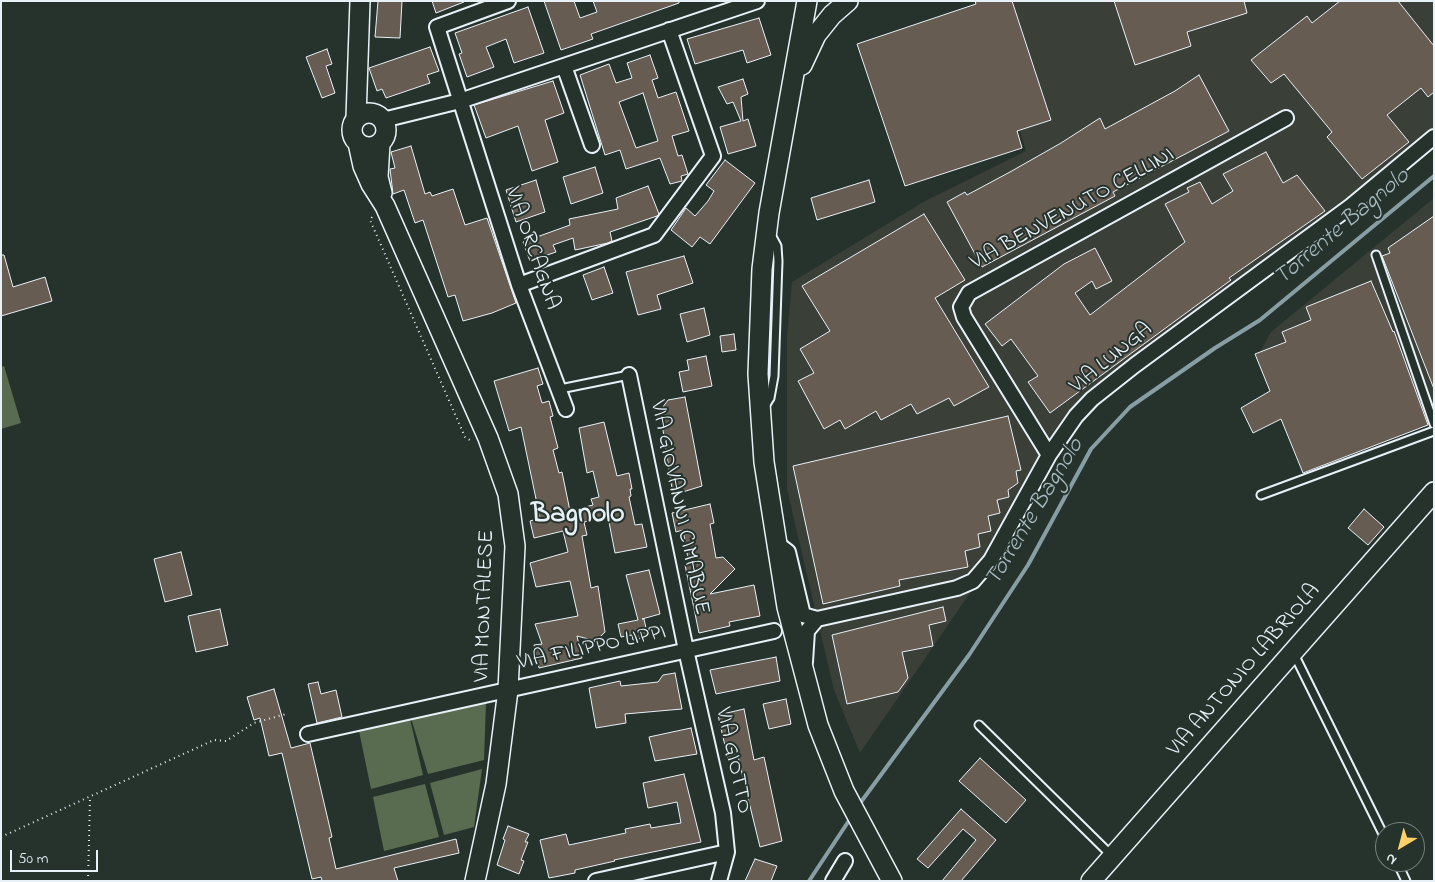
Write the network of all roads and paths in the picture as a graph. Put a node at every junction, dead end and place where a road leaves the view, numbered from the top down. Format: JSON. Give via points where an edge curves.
{"nodes":[{"id":1,"x":360,"y":1,"type":"edge"},
{"id":2,"x":508,"y":1,"type":"edge"},
{"id":3,"x":757,"y":1,"type":"edge"},
{"id":4,"x":807,"y":1,"type":"edge"},
{"id":5,"x":848,"y":1,"type":"edge"},
{"id":6,"x":738,"y":4,"type":"edge"},
{"id":7,"x":669,"y":30,"type":"junction"},
{"id":8,"x":564,"y":66,"type":"junction"},
{"id":9,"x":356,"y":82,"type":"junction"},
{"id":10,"x":792,"y":87,"type":"junction"},
{"id":11,"x":460,"y":101,"type":"junction"},
{"id":12,"x":379,"y":117,"type":"junction"},
{"id":13,"x":356,"y":118,"type":"junction"},
{"id":14,"x":1286,"y":118,"type":"dead end"},
{"id":15,"x":1434,"y":137,"type":"edge"},
{"id":16,"x":358,"y":143,"type":"junction"},
{"id":17,"x":380,"y":144,"type":"junction"},
{"id":18,"x":592,"y":145,"type":"dead end"},
{"id":19,"x":379,"y":210,"type":"junction"},
{"id":20,"x":1376,"y":255,"type":"dead end"},
{"id":21,"x":519,"y":285,"type":"junction"},
{"id":22,"x":629,"y":375,"type":"joint"},
{"id":23,"x":560,"y":389,"type":"junction"},
{"id":24,"x":566,"y":409,"type":"dead end"},
{"id":25,"x":1434,"y":424,"type":"edge"},
{"id":26,"x":1434,"y":431,"type":"edge"},
{"id":27,"x":477,"y":445,"type":"dead end"},
{"id":28,"x":1049,"y":455,"type":"junction"},
{"id":29,"x":1434,"y":492,"type":"edge"},
{"id":30,"x":1261,"y":495,"type":"dead end"},
{"id":31,"x":775,"y":542,"type":"junction"},
{"id":32,"x":817,"y":619,"type":"junction"},
{"id":33,"x":774,"y":631,"type":"dead end"},
{"id":34,"x":686,"y":650,"type":"junction"},
{"id":35,"x":1293,"y":652,"type":"junction"},
{"id":36,"x":804,"y":678,"type":"junction"},
{"id":37,"x":508,"y":690,"type":"junction"},
{"id":38,"x":286,"y":714,"type":"dead end"},
{"id":39,"x":978,"y":725,"type":"dead end"},
{"id":40,"x":308,"y":734,"type":"dead end"},
{"id":41,"x":90,"y":797,"type":"junction"},
{"id":42,"x":1377,"y":822,"type":"edge"},
{"id":43,"x":866,"y":834,"type":"junction"},
{"id":44,"x":1,"y":837,"type":"edge"},
{"id":45,"x":1118,"y":850,"type":"junction"},
{"id":46,"x":727,"y":852,"type":"junction"},
{"id":47,"x":877,"y":855,"type":"junction"},
{"id":48,"x":845,"y":861,"type":"dead end"},
{"id":49,"x":88,"y":881,"type":"edge"},
{"id":50,"x":475,"y":881,"type":"edge"},
{"id":51,"x":596,"y":881,"type":"edge"},
{"id":52,"x":719,"y":881,"type":"edge"},
{"id":53,"x":833,"y":881,"type":"edge"},
{"id":54,"x":880,"y":881,"type":"edge"},
{"id":55,"x":892,"y":881,"type":"edge"},
{"id":56,"x":905,"y":881,"type":"edge"},
{"id":57,"x":1091,"y":881,"type":"edge"},
{"id":58,"x":1109,"y":881,"type":"edge"}],
"edges":[{"from":1,"to":9,"type":"street","name":"VIA MONTALESE"},
{"from":2,"to":11,"type":"street","name":"VIA ORCAGNA","via":[[437,27]]},
{"from":3,"to":6,"type":"street"},
{"from":4,"to":10,"type":"street"},
{"from":5,"to":10,"type":"street","via":[[816,35]]},
{"from":6,"to":7,"type":"street"},
{"from":7,"to":8,"type":"street"},
{"from":7,"to":21,"type":"street","via":[[713,156],[654,235]]},
{"from":8,"to":11,"type":"street"},
{"from":8,"to":18,"type":"street"},
{"from":9,"to":12,"type":"street"},
{"from":9,"to":13,"type":"street","name":"VIA MONTALESE"},
{"from":10,"to":31,"type":"street","via":[[767,228],[758,319],[760,415]]},
{"from":11,"to":12,"type":"street"},
{"from":11,"to":21,"type":"street","name":"VIA ORCAGNA"},
{"from":12,"to":13,"type":"street","via":[[365,113]]},
{"from":12,"to":17,"type":"street","name":"VIA MONTALESE","via":[[386,135]]},
{"from":13,"to":16,"type":"street","name":"VIA MONTALESE","via":[[352,128]]},
{"from":14,"to":28,"type":"street","name":"VIA BENVENUTO CELLINI","via":[[968,293],[961,307],[964,317]]},
{"from":15,"to":28,"type":"street","name":"VIA LUNGA","via":[[1351,206],[1106,386],[1076,416]]},
{"from":16,"to":17,"type":"street","via":[[369,148]]},
{"from":16,"to":19,"type":"street","name":"VIA MONTALESE"},
{"from":17,"to":19,"type":"street","name":"VIA MONTALESE"},
{"from":19,"to":27,"type":"path","via":[[370,220],[465,436]]},
{"from":19,"to":37,"type":"street","name":"VIA MONTALESE","via":[[488,438],[508,494],[515,546]]},
{"from":20,"to":25,"type":"lane"},
{"from":21,"to":23,"type":"street","name":"VIA ORCAGNA"},
{"from":22,"to":23,"type":"lane"},
{"from":22,"to":34,"type":"street","name":"VIA GIOVANNI CIMABUE"},
{"from":23,"to":24,"type":"street","name":"VIA ORCAGNA"},
{"from":26,"to":30,"type":"lane"},
{"from":28,"to":32,"type":"street","name":"VIA LUNGA","via":[[996,553],[973,581],[957,588]]},
{"from":29,"to":35,"type":"street","name":"VIA ANTONIO LABRIOLA"},
{"from":31,"to":32,"type":"street","via":[[788,552],[802,615]]},
{"from":31,"to":36,"type":"street"},
{"from":32,"to":36,"type":"street","via":[[807,631]]},
{"from":33,"to":34,"type":"street","name":"VIA FILIPPO LIPPI"},
{"from":34,"to":37,"type":"street","name":"VIA FILIPPO LIPPI"},
{"from":34,"to":46,"type":"street","name":"VIA GIOTTO","via":[[723,813]]},
{"from":35,"to":42,"type":"lane"},
{"from":35,"to":45,"type":"street","name":"VIA ANTONIO LABRIOLA"},
{"from":36,"to":43,"type":"street","via":[[844,792]]},
{"from":37,"to":40,"type":"street","name":"VIA FILIPPO LIPPI"},
{"from":37,"to":50,"type":"street","name":"VIA MONTALESE","via":[[496,784]]},
{"from":38,"to":41,"type":"path","via":[[254,722],[226,741],[214,740]]},
{"from":39,"to":45,"type":"lane"},
{"from":41,"to":44,"type":"path"},
{"from":41,"to":49,"type":"path"},
{"from":43,"to":47,"type":"street"},
{"from":43,"to":54,"type":"street"},
{"from":45,"to":57,"type":"street","name":"VIA ANTONIO LABRIOLA"},
{"from":45,"to":58,"type":"street"},
{"from":46,"to":51,"type":"street"},
{"from":46,"to":52,"type":"street","name":"VIA GIOTTO"},
{"from":47,"to":55,"type":"street"},
{"from":47,"to":56,"type":"street"},
{"from":48,"to":53,"type":"street"}]}
